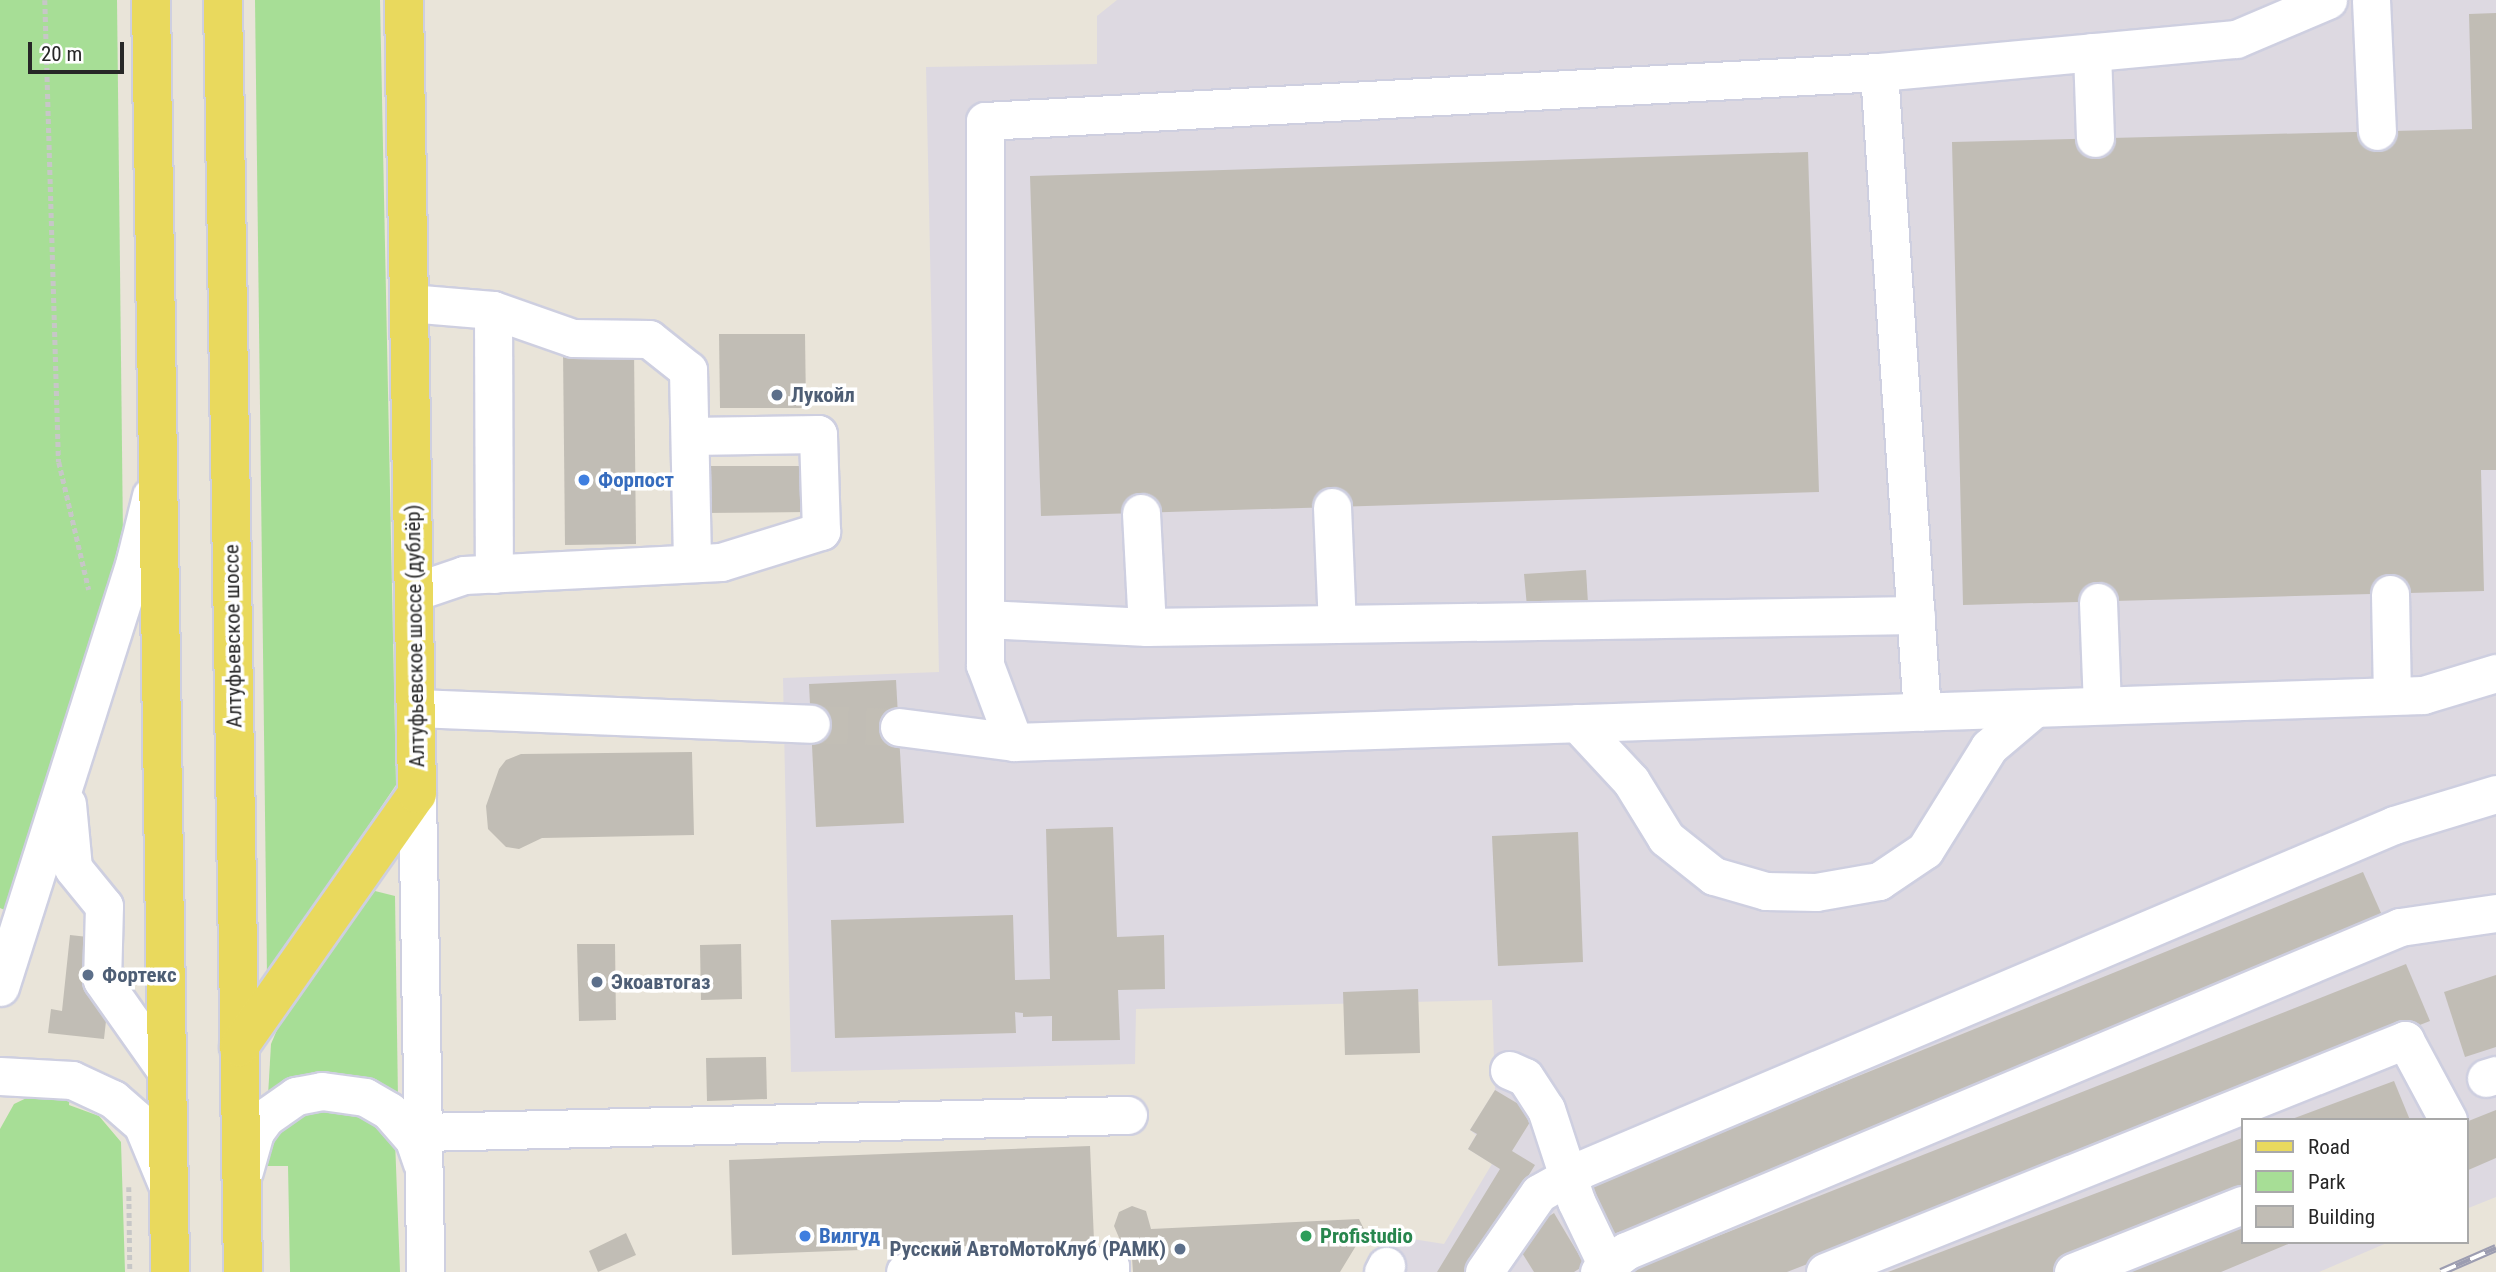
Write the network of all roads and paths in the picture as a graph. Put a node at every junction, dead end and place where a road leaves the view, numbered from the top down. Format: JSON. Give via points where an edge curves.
{"nodes":[{"id":1,"x":46,"y":0,"type":"edge"},
{"id":2,"x":151,"y":0,"type":"edge"},
{"id":3,"x":223,"y":0,"type":"edge"},
{"id":4,"x":2328,"y":0,"type":"edge"},
{"id":5,"x":2371,"y":0,"type":"edge"},
{"id":6,"x":406,"y":3,"type":"edge"},
{"id":7,"x":2092,"y":52,"type":"junction"},
{"id":8,"x":1879,"y":72,"type":"junction"},
{"id":9,"x":2377,"y":131,"type":"dead end"},
{"id":10,"x":2095,"y":138,"type":"dead end"},
{"id":11,"x":409,"y":303,"type":"junction"},
{"id":12,"x":493,"y":310,"type":"junction"},
{"id":13,"x":690,"y":436,"type":"junction"},
{"id":14,"x":158,"y":449,"type":"junction"},
{"id":15,"x":1332,"y":507,"type":"dead end"},
{"id":16,"x":1141,"y":513,"type":"dead end"},
{"id":17,"x":692,"y":563,"type":"junction"},
{"id":18,"x":494,"y":574,"type":"junction"},
{"id":19,"x":414,"y":592,"type":"junction"},
{"id":20,"x":2390,"y":594,"type":"dead end"},
{"id":21,"x":90,"y":597,"type":"dead end"},
{"id":22,"x":2098,"y":602,"type":"dead end"},
{"id":23,"x":1916,"y":615,"type":"junction"},
{"id":24,"x":985,"y":619,"type":"junction"},
{"id":25,"x":1337,"y":624,"type":"junction"},
{"id":26,"x":1147,"y":627,"type":"junction"},
{"id":27,"x":2496,"y":673,"type":"edge"},
{"id":28,"x":2392,"y":696,"type":"junction"},
{"id":29,"x":2102,"y":705,"type":"junction"},
{"id":30,"x":416,"y":708,"type":"junction"},
{"id":31,"x":2035,"y":708,"type":"junction"},
{"id":32,"x":1922,"y":712,"type":"junction"},
{"id":33,"x":1577,"y":723,"type":"junction"},
{"id":34,"x":811,"y":724,"type":"tunnel mouth"},
{"id":35,"x":899,"y":727,"type":"tunnel mouth"},
{"id":36,"x":1014,"y":742,"type":"junction"},
{"id":37,"x":68,"y":771,"type":"junction"},
{"id":38,"x":418,"y":794,"type":"junction"},
{"id":39,"x":2496,"y":794,"type":"edge"},
{"id":40,"x":2496,"y":913,"type":"edge"},
{"id":41,"x":7,"y":943,"type":"edge"},
{"id":42,"x":0,"y":987,"type":"edge"},
{"id":43,"x":239,"y":1047,"type":"junction"},
{"id":44,"x":1509,"y":1070,"type":"dead end"},
{"id":45,"x":167,"y":1072,"type":"junction"},
{"id":46,"x":0,"y":1076,"type":"edge"},
{"id":47,"x":1128,"y":1115,"type":"dead end"},
{"id":48,"x":2447,"y":1118,"type":"edge"},
{"id":49,"x":423,"y":1132,"type":"junction"},
{"id":50,"x":424,"y":1169,"type":"junction"},
{"id":51,"x":1567,"y":1177,"type":"junction"},
{"id":52,"x":129,"y":1179,"type":"dead end"},
{"id":53,"x":241,"y":1196,"type":"junction"},
{"id":54,"x":169,"y":1197,"type":"junction"},
{"id":55,"x":2240,"y":1206,"type":"edge"},
{"id":56,"x":1605,"y":1270,"type":"edge"},
{"id":57,"x":130,"y":1272,"type":"edge"},
{"id":58,"x":170,"y":1272,"type":"edge"},
{"id":59,"x":243,"y":1272,"type":"edge"},
{"id":60,"x":425,"y":1272,"type":"edge"},
{"id":61,"x":905,"y":1272,"type":"edge"},
{"id":62,"x":1110,"y":1272,"type":"edge"},
{"id":63,"x":1484,"y":1272,"type":"edge"},
{"id":64,"x":1825,"y":1272,"type":"edge"},
{"id":65,"x":2073,"y":1272,"type":"edge"}],
"edges":[{"from":1,"to":21,"type":"path","via":[[59,462]]},
{"from":2,"to":14,"type":"main road"},
{"from":3,"to":43,"type":"main road","name":"Алтуфьевское шоссе"},
{"from":4,"to":7,"type":"street","via":[[2236,39]]},
{"from":5,"to":9,"type":"street"},
{"from":6,"to":11,"type":"main road","name":"Алтуфьевское шоссе (дублёр)"},
{"from":7,"to":8,"type":"street"},
{"from":7,"to":10,"type":"street"},
{"from":8,"to":23,"type":"street"},
{"from":8,"to":24,"type":"street","via":[[985,121]]},
{"from":11,"to":12,"type":"street"},
{"from":11,"to":19,"type":"main road","name":"Алтуфьевское шоссе (дублёр)"},
{"from":12,"to":13,"type":"street","via":[[573,338],[649,340],[688,370]]},
{"from":12,"to":18,"type":"street"},
{"from":13,"to":17,"type":"street"},
{"from":13,"to":17,"type":"street","via":[[818,434],[821,531],[721,562]]},
{"from":14,"to":37,"type":"street","via":[[135,561]]},
{"from":14,"to":45,"type":"main road"},
{"from":15,"to":25,"type":"street"},
{"from":16,"to":26,"type":"street"},
{"from":17,"to":18,"type":"street"},
{"from":18,"to":19,"type":"street","via":[[464,575]]},
{"from":19,"to":30,"type":"main road","name":"Алтуфьевское шоссе (дублёр)"},
{"from":20,"to":28,"type":"street"},
{"from":22,"to":29,"type":"street"},
{"from":23,"to":25,"type":"street"},
{"from":23,"to":32,"type":"street"},
{"from":24,"to":26,"type":"street"},
{"from":24,"to":36,"type":"street","via":[[985,665]]},
{"from":25,"to":26,"type":"street"},
{"from":27,"to":28,"type":"street","via":[[2423,695]]},
{"from":28,"to":29,"type":"street"},
{"from":29,"to":31,"type":"street"},
{"from":30,"to":34,"type":"street"},
{"from":30,"to":38,"type":"main road","name":"Алтуфьевское шоссе (дублёр)"},
{"from":31,"to":32,"type":"street"},
{"from":31,"to":33,"type":"street","via":[[1989,747],[1925,850],[1879,881],[1816,892],[1766,891],[1714,876],[1666,838],[1631,781]]},
{"from":32,"to":33,"type":"street"},
{"from":33,"to":36,"type":"street"},
{"from":35,"to":36,"type":"street"},
{"from":37,"to":41,"type":"street"},
{"from":37,"to":45,"type":"street","via":[[68,851],[73,868],[104,906],[102,980]]},
{"from":38,"to":43,"type":"main road"},
{"from":38,"to":49,"type":"street","name":"Алтуфьевское шоссе (дублёр)"},
{"from":39,"to":51,"type":"street","via":[[2394,825]]},
{"from":40,"to":56,"type":"street","via":[[2400,927],[1626,1251]]},
{"from":41,"to":42,"type":"street"},
{"from":43,"to":53,"type":"main road","name":"Алтуфьевское шоссе"},
{"from":44,"to":51,"type":"street","via":[[1537,1091]]},
{"from":45,"to":54,"type":"main road"},
{"from":46,"to":54,"type":"street","via":[[72,1080],[113,1099],[142,1125]]},
{"from":47,"to":49,"type":"street"},
{"from":48,"to":64,"type":"street","via":[[2405,1040]]},
{"from":49,"to":50,"type":"street","name":"Алтуфьевское шоссе (дублёр)"},
{"from":50,"to":53,"type":"street","via":[[414,1140],[389,1111],[365,1097],[322,1091],[296,1096],[266,1117],[248,1149]]},
{"from":50,"to":60,"type":"street","name":"Алтуфьевское шоссе (дублёр)"},
{"from":51,"to":56,"type":"street"},
{"from":51,"to":63,"type":"street","via":[[1539,1193]]},
{"from":52,"to":57,"type":"path"},
{"from":53,"to":59,"type":"main road","name":"Алтуфьевское шоссе"},
{"from":54,"to":58,"type":"main road"},
{"from":55,"to":65,"type":"street"},
{"from":61,"to":62,"type":"street","via":[[1110,1266]]}]}
